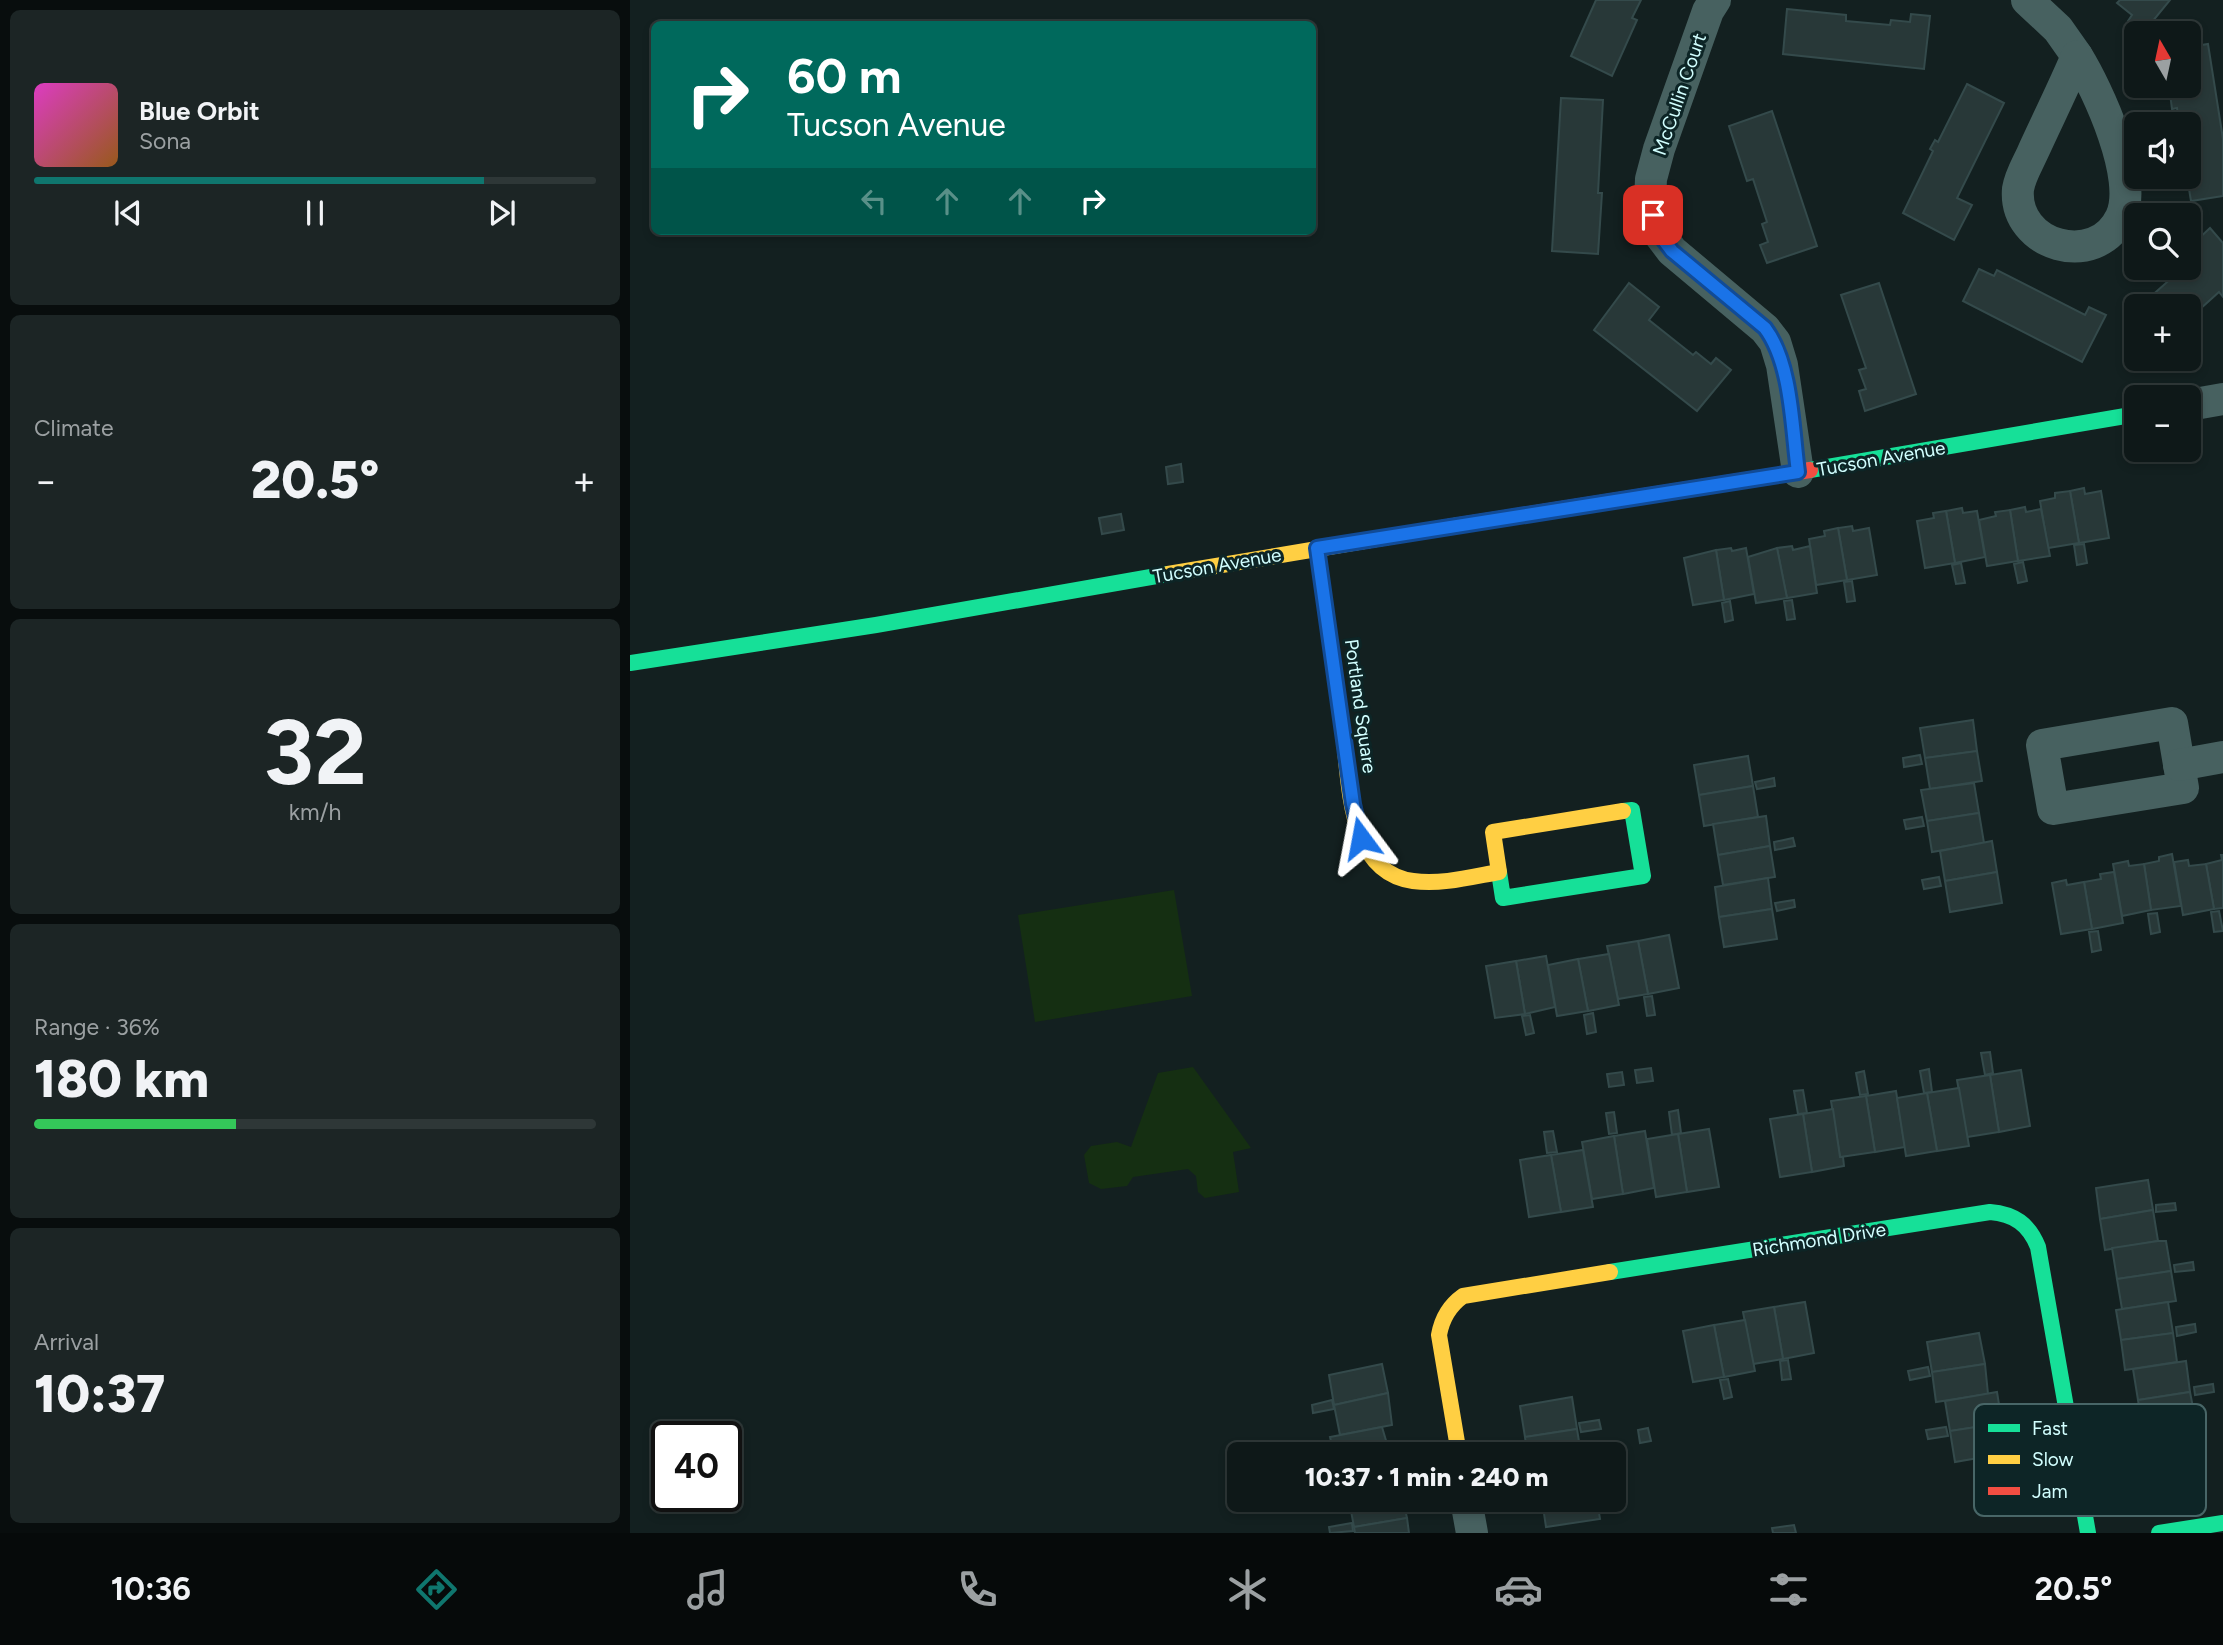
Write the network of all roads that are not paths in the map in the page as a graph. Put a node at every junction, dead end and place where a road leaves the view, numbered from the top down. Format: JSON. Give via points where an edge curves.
{"nodes":[{"id":1,"x":1715,"y":0,"type":"edge"},
{"id":2,"x":2027,"y":0,"type":"edge"},
{"id":3,"x":2077,"y":56,"type":"junction"},
{"id":4,"x":2223,"y":399,"type":"edge"},
{"id":5,"x":2201,"y":403,"type":"edge"},
{"id":6,"x":2124,"y":416,"type":"edge"},
{"id":7,"x":1798,"y":472,"type":"junction"},
{"id":8,"x":1317,"y":548,"type":"junction"},
{"id":9,"x":630,"y":663,"type":"edge"},
{"id":10,"x":2223,"y":757,"type":"edge"},
{"id":11,"x":2179,"y":765,"type":"dead end"},
{"id":12,"x":1499,"y":872,"type":"junction"},
{"id":13,"x":2065,"y":1404,"type":"edge"},
{"id":14,"x":1457,"y":1442,"type":"edge"},
{"id":15,"x":1468,"y":1512,"type":"edge"},
{"id":16,"x":2223,"y":1522,"type":"edge"},
{"id":17,"x":1472,"y":1533,"type":"edge"},
{"id":18,"x":2159,"y":1533,"type":"edge"}],
"edges":[{"from":1,"to":7,"type":"street","name":"McCullin Court","via":[[1659,149],[1650,201],[1656,230],[1672,251],[1765,328],[1775,342]]},
{"from":2,"to":3,"type":"street","via":[[2058,29]]},
{"from":3,"to":3,"type":"street","via":[[2105,109],[2126,192],[2114,229],[2088,245],[2071,247],[2039,237],[2028,225],[2018,189]]},
{"from":4,"to":5,"type":"street"},
{"from":6,"to":7,"type":"street","name":"Tucson Avenue"},
{"from":7,"to":8,"type":"street","name":"Tucson Avenue"},
{"from":8,"to":9,"type":"street","name":"Tucson Avenue"},
{"from":8,"to":12,"type":"street","name":"Portland Square","via":[[1353,804],[1369,856],[1389,874],[1418,882]]},
{"from":10,"to":11,"type":"street"},
{"from":12,"to":12,"type":"street","via":[[1493,832],[1632,810],[1643,876],[1503,898]]},
{"from":13,"to":14,"type":"street","name":"Richmond Drive","via":[[2034,1234],[2025,1223],[2004,1212],[1463,1296],[1446,1311],[1439,1335]]},
{"from":15,"to":17,"type":"street"},
{"from":16,"to":18,"type":"street"}]}
